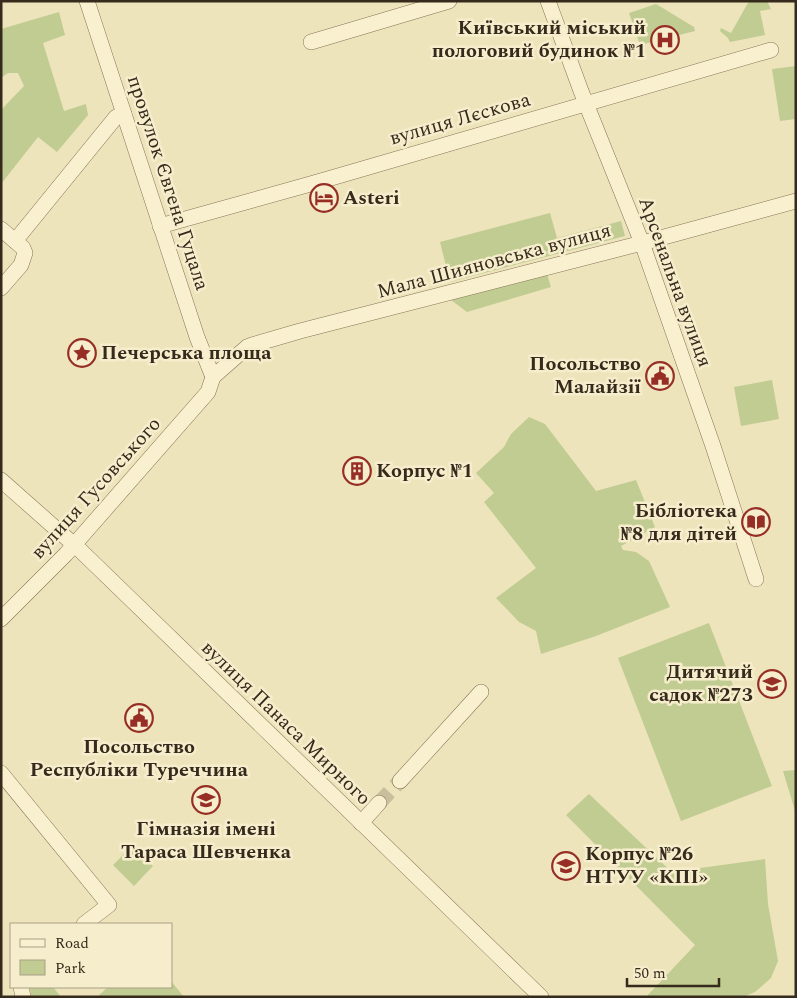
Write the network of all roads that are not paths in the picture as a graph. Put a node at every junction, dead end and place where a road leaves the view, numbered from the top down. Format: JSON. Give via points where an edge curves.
{"nodes":[{"id":1,"x":87,"y":1,"type":"edge"},
{"id":2,"x":448,"y":1,"type":"edge"},
{"id":3,"x":548,"y":1,"type":"edge"},
{"id":4,"x":311,"y":42,"type":"dead end"},
{"id":5,"x":771,"y":50,"type":"dead end"},
{"id":6,"x":586,"y":103,"type":"junction"},
{"id":7,"x":124,"y":114,"type":"junction"},
{"id":8,"x":796,"y":201,"type":"edge"},
{"id":9,"x":160,"y":226,"type":"junction"},
{"id":10,"x":1,"y":229,"type":"edge"},
{"id":11,"x":15,"y":241,"type":"junction"},
{"id":12,"x":642,"y":244,"type":"junction"},
{"id":13,"x":1,"y":288,"type":"edge"},
{"id":14,"x":212,"y":377,"type":"junction"},
{"id":15,"x":1,"y":480,"type":"edge"},
{"id":16,"x":74,"y":545,"type":"junction"},
{"id":17,"x":756,"y":579,"type":"dead end"},
{"id":18,"x":1,"y":619,"type":"edge"},
{"id":19,"x":481,"y":692,"type":"dead end"},
{"id":20,"x":1,"y":773,"type":"edge"},
{"id":21,"x":400,"y":781,"type":"tunnel mouth"},
{"id":22,"x":379,"y":803,"type":"tunnel mouth"},
{"id":23,"x":360,"y":823,"type":"junction"},
{"id":24,"x":85,"y":923,"type":"edge"},
{"id":25,"x":541,"y":997,"type":"edge"}],
"edges":[{"from":1,"to":7,"type":"street","name":"провулок Євгена Гуцала"},
{"from":2,"to":4,"type":"street"},
{"from":3,"to":6,"type":"street","name":"Арсенальна вулиця"},
{"from":5,"to":6,"type":"street","name":"вулиця Лєскова"},
{"from":6,"to":9,"type":"street","name":"вулиця Лєскова"},
{"from":6,"to":12,"type":"street","name":"Арсенальна вулиця"},
{"from":7,"to":9,"type":"street","name":"провулок Євгена Гуцала"},
{"from":7,"to":11,"type":"street","via":[[116,117]]},
{"from":8,"to":12,"type":"street","name":"Мала Шияновська вулиця"},
{"from":9,"to":14,"type":"street","name":"провулок Євгена Гуцала"},
{"from":10,"to":11,"type":"street"},
{"from":11,"to":13,"type":"street","via":[[23,248],[25,257]]},
{"from":12,"to":14,"type":"street","name":"Мала Шияновська вулиця","via":[[252,345]]},
{"from":12,"to":17,"type":"street","name":"Арсенальна вулиця"},
{"from":14,"to":16,"type":"street","name":"вулиця Гусовського","via":[[208,392]]},
{"from":15,"to":16,"type":"street","name":"вулиця Панаса Мирного"},
{"from":16,"to":18,"type":"street","name":"вулиця Гусовського"},
{"from":16,"to":23,"type":"street","name":"вулиця Панаса Мирного"},
{"from":19,"to":21,"type":"street"},
{"from":20,"to":24,"type":"street","via":[[108,905]]},
{"from":22,"to":23,"type":"street"},
{"from":23,"to":25,"type":"street","name":"вулиця Панаса Мирного"}]}
